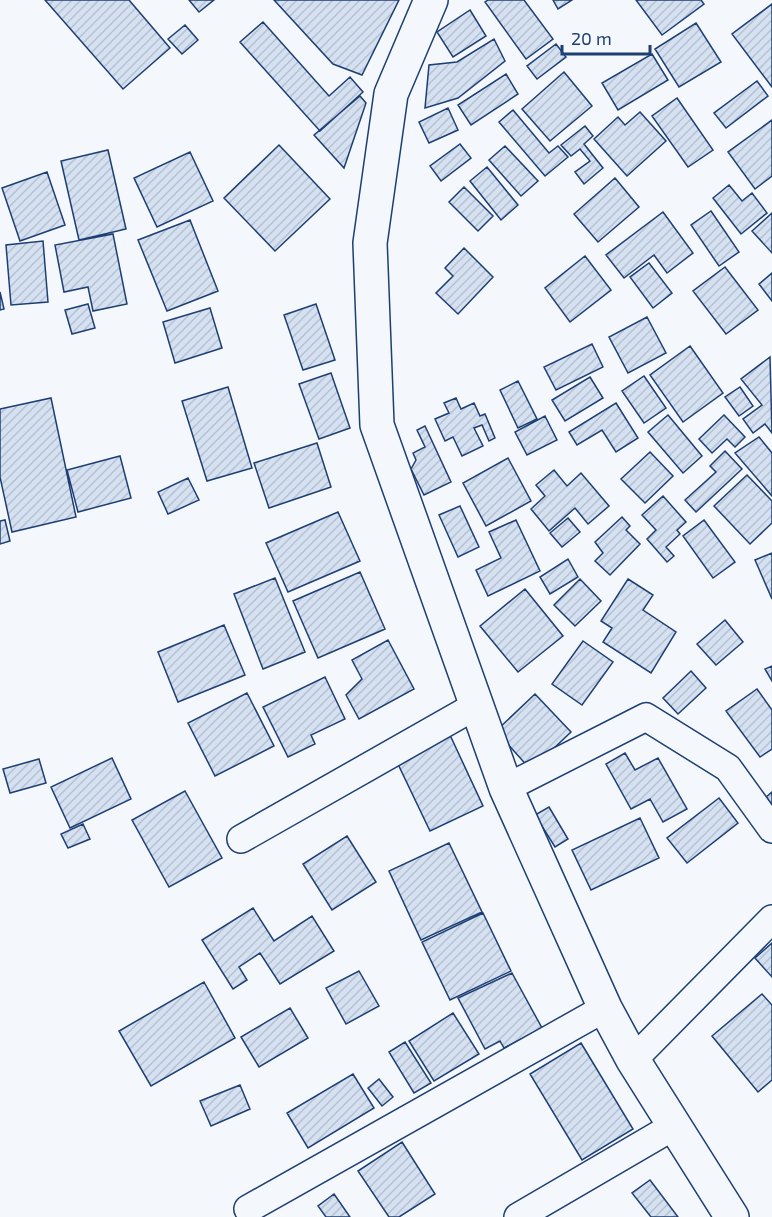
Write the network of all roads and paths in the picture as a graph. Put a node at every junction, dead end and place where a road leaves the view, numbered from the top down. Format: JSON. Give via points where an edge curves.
{"nodes":[{"id":1,"x":431,"y":0,"type":"edge"},
{"id":2,"x":477,"y":705,"type":"junction"},
{"id":3,"x":506,"y":788,"type":"junction"},
{"id":4,"x":772,"y":829,"type":"edge"},
{"id":5,"x":241,"y":839,"type":"dead end"},
{"id":6,"x":772,"y":919,"type":"edge"},
{"id":7,"x":604,"y":1008,"type":"junction"},
{"id":8,"x":633,"y":1060,"type":"junction"},
{"id":9,"x":674,"y":1126,"type":"junction"},
{"id":10,"x":248,"y":1209,"type":"dead end"},
{"id":11,"x":518,"y":1217,"type":"edge"},
{"id":12,"x":732,"y":1217,"type":"edge"}],
"edges":[{"from":1,"to":2,"type":"street","via":[[391,94],[370,243],[377,425]]},
{"from":2,"to":3,"type":"street"},
{"from":2,"to":5,"type":"street"},
{"from":3,"to":4,"type":"street","via":[[646,717],[728,768]]},
{"from":3,"to":7,"type":"street"},
{"from":6,"to":8,"type":"street"},
{"from":7,"to":8,"type":"street"},
{"from":7,"to":10,"type":"street"},
{"from":8,"to":9,"type":"street"},
{"from":9,"to":11,"type":"street"},
{"from":9,"to":12,"type":"street"}]}
